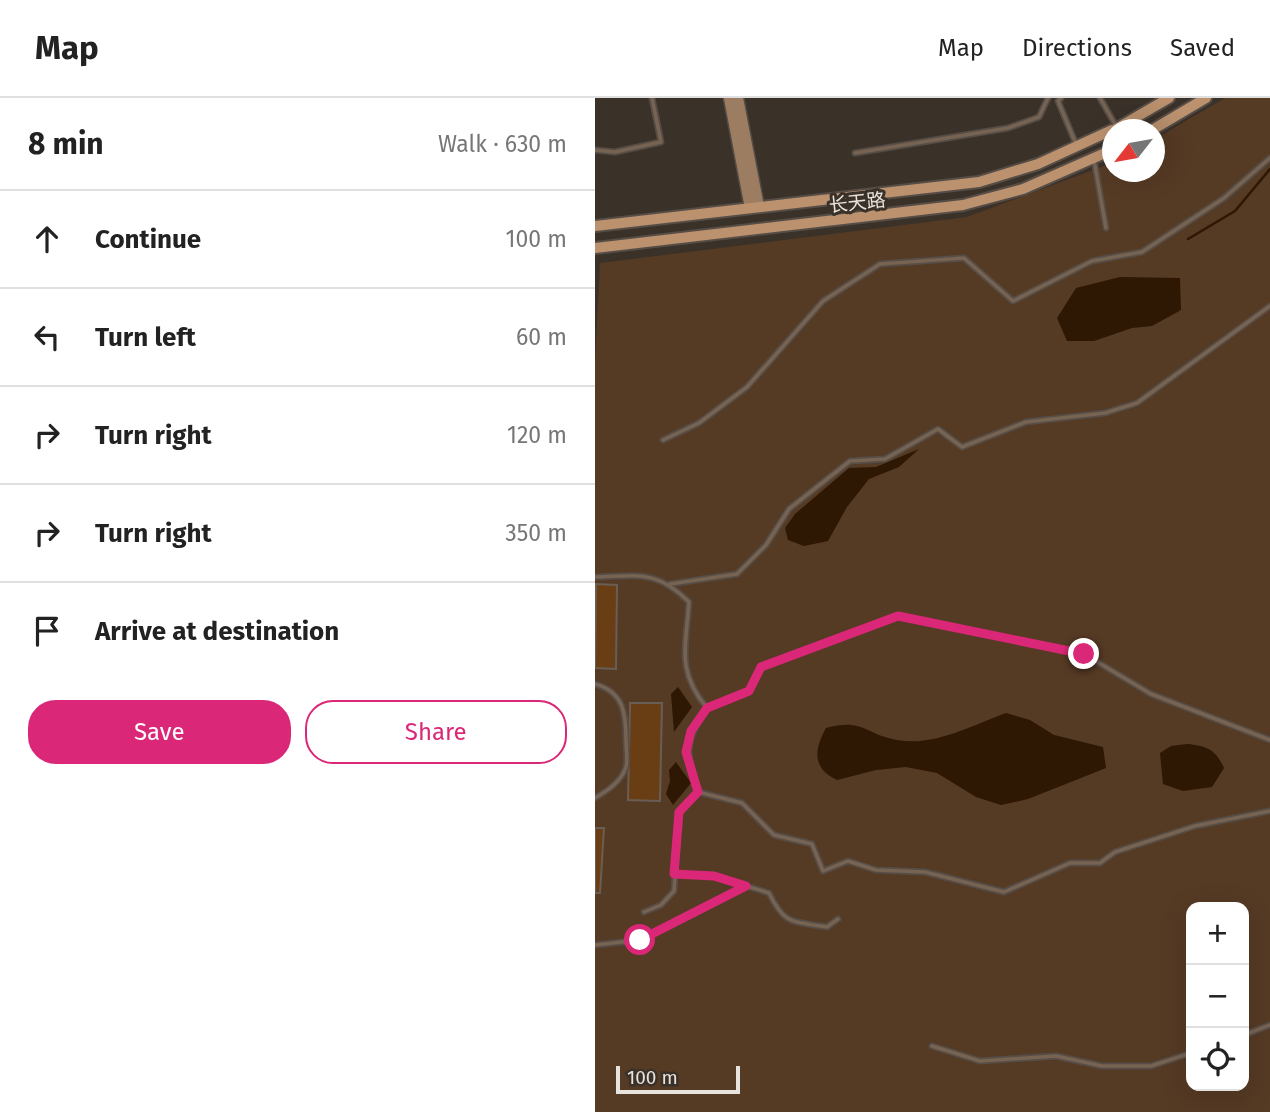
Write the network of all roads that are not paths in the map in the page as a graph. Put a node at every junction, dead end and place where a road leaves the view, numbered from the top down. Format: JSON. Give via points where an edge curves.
{"nodes":[{"id":1,"x":652,"y":98,"type":"edge"},
{"id":2,"x":729,"y":98,"type":"edge"},
{"id":3,"x":738,"y":98,"type":"edge"},
{"id":4,"x":1048,"y":98,"type":"edge"},
{"id":5,"x":1100,"y":98,"type":"edge"},
{"id":6,"x":1169,"y":98,"type":"edge"},
{"id":7,"x":1206,"y":98,"type":"edge"},
{"id":8,"x":1058,"y":99,"type":"edge"},
{"id":9,"x":1110,"y":119,"type":"edge"},
{"id":10,"x":1132,"y":119,"type":"edge"},
{"id":11,"x":1165,"y":122,"type":"edge"},
{"id":12,"x":1102,"y":135,"type":"edge"},
{"id":13,"x":1077,"y":146,"type":"junction"},
{"id":14,"x":595,"y":150,"type":"edge"},
{"id":15,"x":855,"y":153,"type":"dead end"},
{"id":16,"x":1102,"y":156,"type":"edge"},
{"id":17,"x":1270,"y":158,"type":"edge"},
{"id":18,"x":1094,"y":160,"type":"junction"},
{"id":19,"x":755,"y":208,"type":"junction"},
{"id":20,"x":595,"y":226,"type":"edge"},
{"id":21,"x":1106,"y":228,"type":"dead end"},
{"id":22,"x":595,"y":248,"type":"edge"},
{"id":23,"x":1270,"y":306,"type":"edge"},
{"id":24,"x":663,"y":440,"type":"dead end"},
{"id":25,"x":595,"y":577,"type":"edge"},
{"id":26,"x":670,"y":584,"type":"junction"},
{"id":27,"x":595,"y":684,"type":"edge"},
{"id":28,"x":707,"y":708,"type":"junction"},
{"id":29,"x":1270,"y":740,"type":"edge"},
{"id":30,"x":698,"y":792,"type":"junction"},
{"id":31,"x":595,"y":797,"type":"edge"},
{"id":32,"x":1270,"y":811,"type":"edge"},
{"id":33,"x":674,"y":874,"type":"junction"},
{"id":34,"x":746,"y":886,"type":"junction"},
{"id":35,"x":644,"y":912,"type":"dead end"},
{"id":36,"x":838,"y":919,"type":"dead end"},
{"id":37,"x":595,"y":945,"type":"edge"},
{"id":38,"x":1270,"y":1025,"type":"edge"},
{"id":39,"x":1249,"y":1033,"type":"edge"},
{"id":40,"x":932,"y":1046,"type":"dead end"},
{"id":41,"x":1186,"y":1055,"type":"edge"}],
"edges":[{"from":1,"to":14,"type":"lane","via":[[661,142],[615,152]]},
{"from":2,"to":19,"type":"main road"},
{"from":3,"to":19,"type":"main road"},
{"from":4,"to":15,"type":"lane","via":[[1039,117],[1008,128]]},
{"from":5,"to":9,"type":"lane"},
{"from":6,"to":10,"type":"main road","name":"长天路"},
{"from":7,"to":11,"type":"main road"},
{"from":8,"to":13,"type":"lane"},
{"from":12,"to":13,"type":"main road","name":"长天路"},
{"from":13,"to":19,"type":"main road","name":"长天路","via":[[979,182]]},
{"from":16,"to":18,"type":"main road","name":"长天路"},
{"from":17,"to":24,"type":"lane","via":[[1224,198],[1142,252],[1092,261],[1013,301],[964,258],[880,264],[823,301],[747,387],[699,423]]},
{"from":18,"to":21,"type":"lane"},
{"from":18,"to":22,"type":"main road","name":"长天路","via":[[963,205]]},
{"from":19,"to":20,"type":"main road","name":"长天路"},
{"from":23,"to":26,"type":"lane","via":[[1137,402],[1105,413],[1026,422],[962,447],[938,429],[885,459],[850,461],[789,509],[766,545],[737,574]]},
{"from":25,"to":26,"type":"lane","via":[[647,576]]},
{"from":26,"to":28,"type":"lane","via":[[689,602],[685,672]]},
{"from":27,"to":31,"type":"lane","via":[[616,694],[623,705],[626,767],[619,779]]},
{"from":28,"to":29,"type":"lane","via":[[749,691],[761,667],[898,616],[1084,654],[1151,694]]},
{"from":28,"to":30,"type":"lane","via":[[691,731],[686,752]]},
{"from":30,"to":32,"type":"lane","via":[[742,803],[774,835],[812,844],[823,871],[848,861],[876,870],[925,872],[1004,892],[1070,863],[1100,863],[1115,852],[1195,826]]},
{"from":30,"to":33,"type":"lane","via":[[679,812]]},
{"from":33,"to":34,"type":"lane","via":[[714,876]]},
{"from":33,"to":35,"type":"lane","via":[[674,891],[661,905]]},
{"from":34,"to":36,"type":"lane","via":[[769,892],[780,914],[792,921],[827,927]]},
{"from":34,"to":37,"type":"lane","via":[[640,940]]},
{"from":38,"to":39,"type":"lane"},
{"from":40,"to":41,"type":"lane","via":[[980,1061],[1056,1056],[1102,1066],[1151,1066]]}]}
